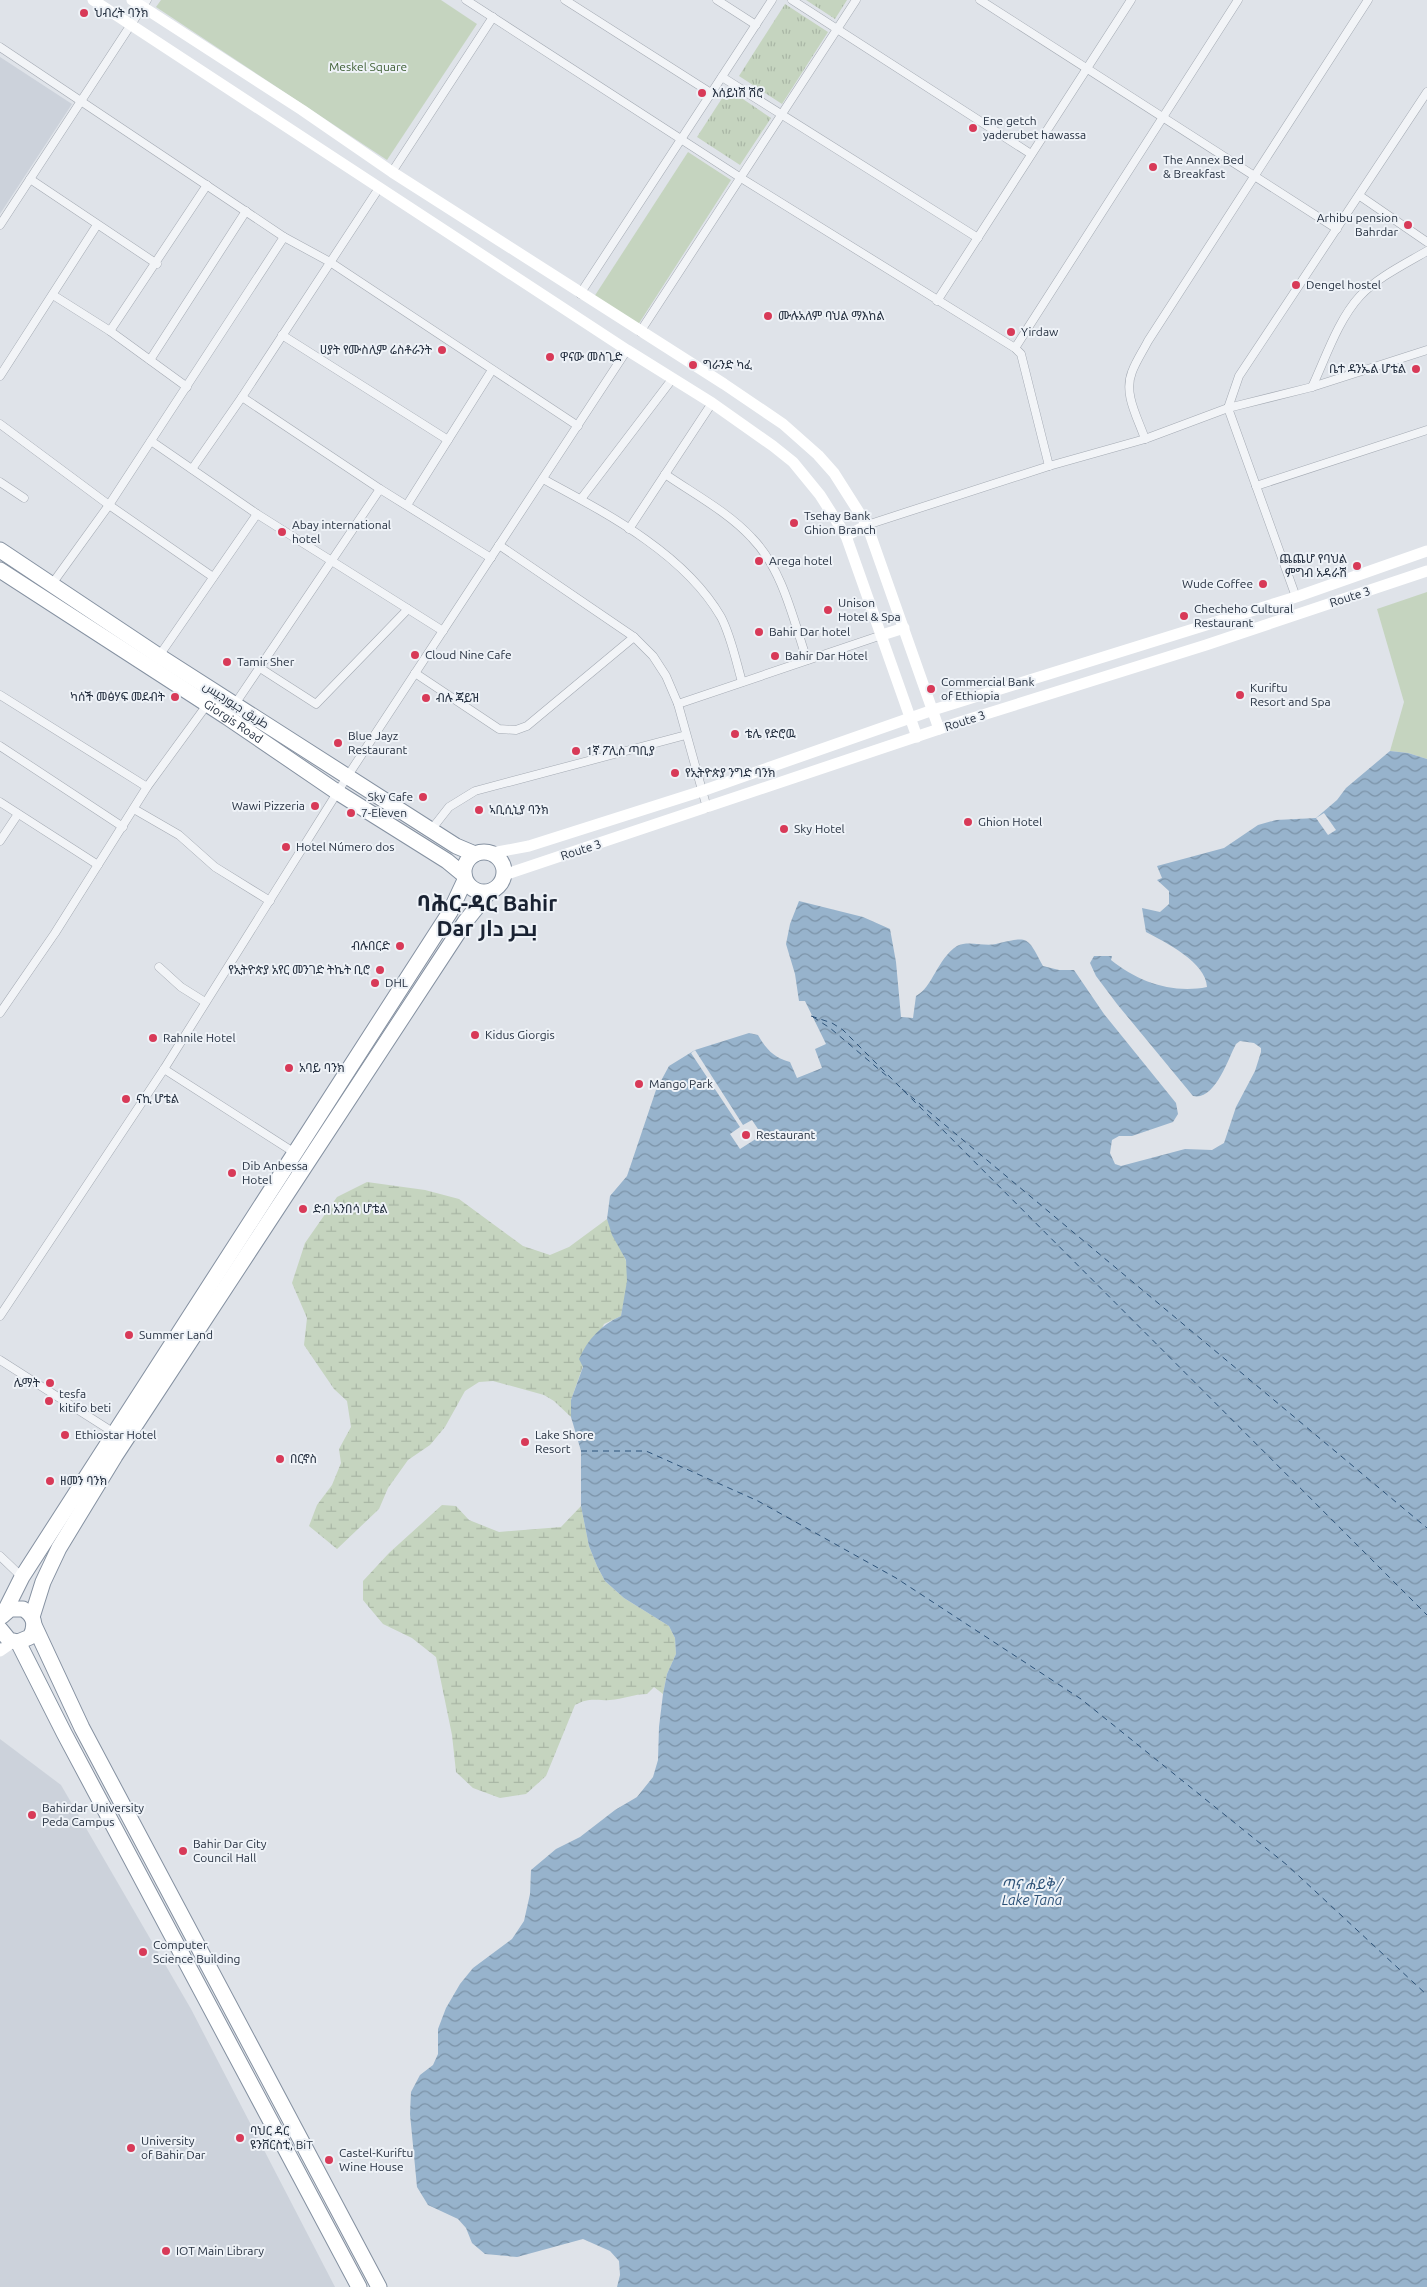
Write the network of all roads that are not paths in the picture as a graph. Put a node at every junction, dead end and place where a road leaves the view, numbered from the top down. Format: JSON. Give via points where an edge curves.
{"nodes":[{"id":1,"x":93,"y":0,"type":"edge"},
{"id":2,"x":132,"y":0,"type":"edge"},
{"id":3,"x":466,"y":0,"type":"edge"},
{"id":4,"x":565,"y":0,"type":"edge"},
{"id":5,"x":717,"y":0,"type":"edge"},
{"id":6,"x":772,"y":0,"type":"edge"},
{"id":7,"x":792,"y":0,"type":"edge"},
{"id":8,"x":856,"y":0,"type":"edge"},
{"id":9,"x":980,"y":0,"type":"edge"},
{"id":10,"x":1131,"y":0,"type":"edge"},
{"id":11,"x":1238,"y":0,"type":"edge"},
{"id":12,"x":1368,"y":0,"type":"edge"},
{"id":13,"x":145,"y":3,"type":"edge"},
{"id":14,"x":493,"y":18,"type":"junction"},
{"id":15,"x":130,"y":25,"type":"junction"},
{"id":16,"x":756,"y":25,"type":"junction"},
{"id":17,"x":837,"y":30,"type":"junction"},
{"id":18,"x":0,"y":47,"type":"edge"},
{"id":19,"x":1087,"y":68,"type":"junction"},
{"id":20,"x":722,"y":77,"type":"junction"},
{"id":21,"x":255,"y":79,"type":"junction"},
{"id":22,"x":1427,"y":92,"type":"edge"},
{"id":23,"x":711,"y":93,"type":"junction"},
{"id":24,"x":244,"y":97,"type":"junction"},
{"id":25,"x":81,"y":100,"type":"junction"},
{"id":26,"x":782,"y":114,"type":"junction"},
{"id":27,"x":1163,"y":118,"type":"junction"},
{"id":28,"x":681,"y":139,"type":"junction"},
{"id":29,"x":1031,"y":154,"type":"junction"},
{"id":30,"x":392,"y":172,"type":"junction"},
{"id":31,"x":1254,"y":175,"type":"junction"},
{"id":32,"x":741,"y":178,"type":"junction"},
{"id":33,"x":30,"y":179,"type":"junction"},
{"id":34,"x":207,"y":185,"type":"junction"},
{"id":35,"x":379,"y":188,"type":"junction"},
{"id":36,"x":1360,"y":196,"type":"junction"},
{"id":37,"x":246,"y":211,"type":"junction"},
{"id":38,"x":0,"y":225,"type":"edge"},
{"id":39,"x":97,"y":225,"type":"junction"},
{"id":40,"x":1337,"y":229,"type":"junction"},
{"id":41,"x":284,"y":236,"type":"junction"},
{"id":42,"x":978,"y":238,"type":"junction"},
{"id":43,"x":1427,"y":242,"type":"edge"},
{"id":44,"x":1427,"y":250,"type":"edge"},
{"id":45,"x":522,"y":254,"type":"junction"},
{"id":46,"x":330,"y":262,"type":"junction"},
{"id":47,"x":157,"y":264,"type":"junction"},
{"id":48,"x":510,"y":273,"type":"junction"},
{"id":49,"x":580,"y":294,"type":"junction"},
{"id":50,"x":53,"y":295,"type":"junction"},
{"id":51,"x":937,"y":301,"type":"junction"},
{"id":52,"x":569,"y":311,"type":"junction"},
{"id":53,"x":110,"y":332,"type":"junction"},
{"id":54,"x":640,"y":332,"type":"junction"},
{"id":55,"x":282,"y":335,"type":"junction"},
{"id":56,"x":1014,"y":348,"type":"junction"},
{"id":57,"x":627,"y":350,"type":"junction"},
{"id":58,"x":1427,"y":350,"type":"edge"},
{"id":59,"x":150,"y":360,"type":"junction"},
{"id":60,"x":492,"y":370,"type":"junction"},
{"id":61,"x":0,"y":376,"type":"edge"},
{"id":62,"x":673,"y":378,"type":"junction"},
{"id":63,"x":724,"y":384,"type":"junction"},
{"id":64,"x":187,"y":387,"type":"junction"},
{"id":65,"x":1312,"y":387,"type":"junction"},
{"id":66,"x":242,"y":397,"type":"junction"},
{"id":67,"x":712,"y":403,"type":"junction"},
{"id":68,"x":1228,"y":408,"type":"junction"},
{"id":69,"x":0,"y":424,"type":"edge"},
{"id":70,"x":578,"y":426,"type":"junction"},
{"id":71,"x":1426,"y":433,"type":"edge"},
{"id":72,"x":1145,"y":439,"type":"junction"},
{"id":73,"x":448,"y":440,"type":"junction"},
{"id":74,"x":151,"y":441,"type":"junction"},
{"id":75,"x":1049,"y":466,"type":"junction"},
{"id":76,"x":192,"y":469,"type":"junction"},
{"id":77,"x":665,"y":474,"type":"junction"},
{"id":78,"x":543,"y":479,"type":"junction"},
{"id":79,"x":0,"y":482,"type":"edge"},
{"id":80,"x":1256,"y":486,"type":"junction"},
{"id":81,"x":380,"y":489,"type":"junction"},
{"id":82,"x":24,"y":498,"type":"dead end"},
{"id":83,"x":581,"y":499,"type":"junction"},
{"id":84,"x":109,"y":504,"type":"junction"},
{"id":85,"x":407,"y":505,"type":"junction"},
{"id":86,"x":257,"y":514,"type":"junction"},
{"id":87,"x":867,"y":525,"type":"junction"},
{"id":88,"x":629,"y":529,"type":"junction"},
{"id":89,"x":846,"y":536,"type":"junction"},
{"id":90,"x":499,"y":545,"type":"junction"},
{"id":91,"x":0,"y":550,"type":"edge"},
{"id":92,"x":1427,"y":551,"type":"edge"},
{"id":93,"x":491,"y":558,"type":"junction"},
{"id":94,"x":331,"y":561,"type":"junction"},
{"id":95,"x":0,"y":570,"type":"edge"},
{"id":96,"x":1427,"y":571,"type":"edge"},
{"id":97,"x":213,"y":577,"type":"junction"},
{"id":98,"x":52,"y":584,"type":"junction"},
{"id":99,"x":1324,"y":586,"type":"junction"},
{"id":100,"x":1296,"y":597,"type":"junction"},
{"id":101,"x":1329,"y":604,"type":"junction"},
{"id":102,"x":408,"y":609,"type":"junction"},
{"id":103,"x":1200,"y":626,"type":"junction"},
{"id":104,"x":904,"y":628,"type":"junction"},
{"id":105,"x":443,"y":631,"type":"junction"},
{"id":106,"x":882,"y":635,"type":"junction"},
{"id":107,"x":634,"y":637,"type":"junction"},
{"id":108,"x":1206,"y":645,"type":"junction"},
{"id":109,"x":160,"y":656,"type":"junction"},
{"id":110,"x":807,"y":660,"type":"junction"},
{"id":111,"x":260,"y":668,"type":"junction"},
{"id":112,"x":415,"y":673,"type":"junction"},
{"id":113,"x":742,"y":682,"type":"junction"},
{"id":114,"x":215,"y":692,"type":"junction"},
{"id":115,"x":0,"y":695,"type":"edge"},
{"id":116,"x":678,"y":704,"type":"junction"},
{"id":117,"x":207,"y":705,"type":"junction"},
{"id":118,"x":934,"y":710,"type":"junction"},
{"id":119,"x":231,"y":711,"type":"junction"},
{"id":120,"x":912,"y":718,"type":"junction"},
{"id":121,"x":939,"y":729,"type":"junction"},
{"id":122,"x":686,"y":735,"type":"junction"},
{"id":123,"x":917,"y":737,"type":"junction"},
{"id":124,"x":0,"y":746,"type":"edge"},
{"id":125,"x":347,"y":777,"type":"junction"},
{"id":126,"x":147,"y":787,"type":"junction"},
{"id":127,"x":702,"y":791,"type":"junction"},
{"id":128,"x":338,"y":792,"type":"junction"},
{"id":129,"x":0,"y":802,"type":"edge"},
{"id":130,"x":707,"y":808,"type":"junction"},
{"id":131,"x":134,"y":809,"type":"junction"},
{"id":132,"x":18,"y":814,"type":"junction"},
{"id":133,"x":123,"y":827,"type":"junction"},
{"id":134,"x":431,"y":830,"type":"junction"},
{"id":135,"x":0,"y":841,"type":"edge"},
{"id":136,"x":492,"y":853,"type":"junction"},
{"id":137,"x":475,"y":854,"type":"junction"},
{"id":138,"x":98,"y":865,"type":"junction"},
{"id":139,"x":504,"y":875,"type":"junction"},
{"id":140,"x":465,"y":877,"type":"junction"},
{"id":141,"x":489,"y":892,"type":"junction"},
{"id":142,"x":270,"y":901,"type":"junction"},
{"id":143,"x":416,"y":963,"type":"junction"},
{"id":144,"x":159,"y":966,"type":"dead end"},
{"id":145,"x":431,"y":973,"type":"junction"},
{"id":146,"x":205,"y":1002,"type":"junction"},
{"id":147,"x":0,"y":1013,"type":"edge"},
{"id":148,"x":164,"y":1069,"type":"junction"},
{"id":149,"x":299,"y":1147,"type":"junction"},
{"id":150,"x":317,"y":1150,"type":"junction"},
{"id":151,"x":272,"y":1188,"type":"junction"},
{"id":152,"x":286,"y":1198,"type":"junction"},
{"id":153,"x":0,"y":1316,"type":"edge"},
{"id":154,"x":0,"y":1360,"type":"edge"},
{"id":155,"x":120,"y":1437,"type":"junction"},
{"id":156,"x":0,"y":1556,"type":"edge"},
{"id":157,"x":22,"y":1577,"type":"junction"},
{"id":158,"x":2,"y":1618,"type":"edge"},
{"id":159,"x":33,"y":1621,"type":"junction"},
{"id":160,"x":0,"y":1629,"type":"edge"},
{"id":161,"x":16,"y":1642,"type":"junction"},
{"id":162,"x":0,"y":1651,"type":"edge"},
{"id":163,"x":359,"y":2287,"type":"edge"},
{"id":164,"x":379,"y":2287,"type":"edge"}],
"edges":[{"from":1,"to":15,"type":"street"},
{"from":2,"to":13,"type":"street"},
{"from":3,"to":14,"type":"street"},
{"from":4,"to":23,"type":"street"},
{"from":5,"to":16,"type":"street"},
{"from":6,"to":16,"type":"street"},
{"from":7,"to":17,"type":"street"},
{"from":8,"to":17,"type":"street"},
{"from":9,"to":19,"type":"street"},
{"from":10,"to":19,"type":"street"},
{"from":11,"to":27,"type":"street"},
{"from":12,"to":31,"type":"street"},
{"from":13,"to":15,"type":"street"},
{"from":13,"to":21,"type":"street"},
{"from":14,"to":28,"type":"street"},
{"from":14,"to":30,"type":"street"},
{"from":15,"to":24,"type":"street"},
{"from":15,"to":25,"type":"street"},
{"from":16,"to":20,"type":"street"},
{"from":17,"to":26,"type":"street"},
{"from":17,"to":29,"type":"street"},
{"from":18,"to":25,"type":"street"},
{"from":19,"to":27,"type":"street"},
{"from":19,"to":29,"type":"street"},
{"from":20,"to":23,"type":"street"},
{"from":20,"to":26,"type":"street"},
{"from":21,"to":24,"type":"street"},
{"from":21,"to":30,"type":"street"},
{"from":22,"to":36,"type":"street"},
{"from":23,"to":28,"type":"street"},
{"from":24,"to":35,"type":"street"},
{"from":25,"to":33,"type":"street"},
{"from":25,"to":34,"type":"street"},
{"from":26,"to":32,"type":"street"},
{"from":26,"to":42,"type":"street"},
{"from":27,"to":31,"type":"street"},
{"from":27,"to":56,"type":"street"},
{"from":28,"to":32,"type":"street"},
{"from":28,"to":49,"type":"street"},
{"from":29,"to":42,"type":"street"},
{"from":30,"to":35,"type":"street"},
{"from":30,"to":45,"type":"street"},
{"from":31,"to":40,"type":"street"},
{"from":31,"to":72,"type":"street","via":[[1132,371],[1130,398]]},
{"from":32,"to":51,"type":"street"},
{"from":32,"to":54,"type":"street"},
{"from":33,"to":38,"type":"street"},
{"from":33,"to":39,"type":"street"},
{"from":34,"to":37,"type":"street"},
{"from":34,"to":47,"type":"street"},
{"from":35,"to":46,"type":"street"},
{"from":35,"to":48,"type":"street"},
{"from":36,"to":40,"type":"street"},
{"from":36,"to":43,"type":"street"},
{"from":37,"to":41,"type":"street"},
{"from":37,"to":59,"type":"street"},
{"from":39,"to":47,"type":"street"},
{"from":39,"to":50,"type":"street"},
{"from":40,"to":68,"type":"street","via":[[1239,376]]},
{"from":41,"to":46,"type":"street"},
{"from":41,"to":64,"type":"street"},
{"from":42,"to":51,"type":"street"},
{"from":44,"to":65,"type":"street","via":[[1373,285],[1350,308]]},
{"from":45,"to":48,"type":"street"},
{"from":45,"to":49,"type":"street"},
{"from":46,"to":55,"type":"street"},
{"from":46,"to":60,"type":"street"},
{"from":47,"to":53,"type":"street"},
{"from":48,"to":52,"type":"street"},
{"from":49,"to":52,"type":"street"},
{"from":49,"to":54,"type":"street"},
{"from":50,"to":53,"type":"street"},
{"from":50,"to":61,"type":"street"},
{"from":51,"to":56,"type":"street"},
{"from":52,"to":57,"type":"street"},
{"from":53,"to":59,"type":"street"},
{"from":54,"to":57,"type":"street"},
{"from":54,"to":63,"type":"street"},
{"from":55,"to":66,"type":"street"},
{"from":55,"to":73,"type":"street"},
{"from":56,"to":75,"type":"street","via":[[1021,354]]},
{"from":57,"to":62,"type":"street"},
{"from":57,"to":70,"type":"street"},
{"from":58,"to":65,"type":"street"},
{"from":59,"to":64,"type":"street"},
{"from":60,"to":70,"type":"street"},
{"from":60,"to":73,"type":"street"},
{"from":62,"to":67,"type":"street"},
{"from":62,"to":83,"type":"street"},
{"from":63,"to":67,"type":"street"},
{"from":63,"to":87,"type":"street","via":[[782,424],[818,455],[848,493]]},
{"from":64,"to":74,"type":"street"},
{"from":65,"to":68,"type":"street"},
{"from":66,"to":76,"type":"street"},
{"from":66,"to":81,"type":"street"},
{"from":67,"to":77,"type":"street"},
{"from":67,"to":89,"type":"street","via":[[793,462],[820,495]]},
{"from":68,"to":72,"type":"street"},
{"from":68,"to":80,"type":"street"},
{"from":69,"to":84,"type":"street"},
{"from":70,"to":78,"type":"street"},
{"from":71,"to":80,"type":"street"},
{"from":72,"to":75,"type":"street"},
{"from":73,"to":85,"type":"street"},
{"from":74,"to":76,"type":"street"},
{"from":74,"to":84,"type":"street"},
{"from":75,"to":87,"type":"street"},
{"from":76,"to":86,"type":"street"},
{"from":77,"to":88,"type":"street"},
{"from":77,"to":110,"type":"street","via":[[753,538],[782,586]]},
{"from":78,"to":83,"type":"street"},
{"from":78,"to":90,"type":"street"},
{"from":79,"to":82,"type":"street"},
{"from":80,"to":100,"type":"street"},
{"from":81,"to":85,"type":"street"},
{"from":81,"to":94,"type":"street"},
{"from":83,"to":88,"type":"street"},
{"from":84,"to":97,"type":"street"},
{"from":84,"to":98,"type":"street"},
{"from":85,"to":93,"type":"street"},
{"from":86,"to":94,"type":"street"},
{"from":86,"to":97,"type":"street"},
{"from":87,"to":89,"type":"street"},
{"from":87,"to":104,"type":"street"},
{"from":88,"to":113,"type":"street","via":[[683,569],[705,593],[722,619]]},
{"from":89,"to":106,"type":"street"},
{"from":90,"to":93,"type":"street"},
{"from":90,"to":107,"type":"street"},
{"from":91,"to":98,"type":"highway","name":"طريق جيورجيس"},
{"from":92,"to":99,"type":"street"},
{"from":93,"to":105,"type":"street"},
{"from":94,"to":102,"type":"street"},
{"from":94,"to":111,"type":"street"},
{"from":95,"to":117,"type":"highway","name":"Giorgis Road"},
{"from":96,"to":101,"type":"street","name":"Route 3"},
{"from":97,"to":109,"type":"street"},
{"from":98,"to":109,"type":"highway","name":"طريق جيورجيس"},
{"from":99,"to":100,"type":"street"},
{"from":99,"to":101,"type":"street"},
{"from":100,"to":103,"type":"street"},
{"from":101,"to":108,"type":"street","name":"Route 3"},
{"from":102,"to":105,"type":"street"},
{"from":102,"to":111,"type":"street","via":[[316,704]]},
{"from":103,"to":108,"type":"street"},
{"from":103,"to":118,"type":"street"},
{"from":104,"to":106,"type":"street"},
{"from":104,"to":118,"type":"street"},
{"from":105,"to":112,"type":"street"},
{"from":106,"to":110,"type":"street"},
{"from":106,"to":120,"type":"street"},
{"from":107,"to":112,"type":"street","via":[[527,726],[516,730],[499,729]]},
{"from":107,"to":116,"type":"street","via":[[666,676]]},
{"from":108,"to":121,"type":"street","name":"Route 3"},
{"from":109,"to":114,"type":"highway","name":"طريق جيورجيس"},
{"from":110,"to":113,"type":"street"},
{"from":111,"to":119,"type":"street"},
{"from":112,"to":125,"type":"street"},
{"from":113,"to":116,"type":"street"},
{"from":114,"to":117,"type":"street"},
{"from":114,"to":119,"type":"highway","name":"طريق جيورجيس"},
{"from":115,"to":126,"type":"street"},
{"from":116,"to":122,"type":"street"},
{"from":117,"to":119,"type":"highway","name":"Giorgis Road"},
{"from":117,"to":126,"type":"street"},
{"from":118,"to":120,"type":"street"},
{"from":118,"to":121,"type":"street"},
{"from":119,"to":125,"type":"highway","name":"طريق جيورجيس"},
{"from":119,"to":128,"type":"highway","name":"Giorgis Road"},
{"from":120,"to":123,"type":"street"},
{"from":120,"to":127,"type":"street"},
{"from":121,"to":123,"type":"street","name":"Route 3"},
{"from":122,"to":127,"type":"street"},
{"from":122,"to":134,"type":"street","via":[[475,791],[449,807]]},
{"from":123,"to":130,"type":"street","name":"Route 3"},
{"from":124,"to":133,"type":"street"},
{"from":125,"to":128,"type":"street"},
{"from":125,"to":134,"type":"highway","name":"طريق جيورجيس"},
{"from":126,"to":131,"type":"street"},
{"from":127,"to":130,"type":"street"},
{"from":127,"to":136,"type":"street","via":[[530,846]]},
{"from":128,"to":140,"type":"highway","name":"Giorgis Road","via":[[448,861]]},
{"from":128,"to":142,"type":"street"},
{"from":129,"to":132,"type":"street"},
{"from":130,"to":139,"type":"street","name":"Route 3"},
{"from":131,"to":133,"type":"street"},
{"from":131,"to":142,"type":"street","via":[[179,835],[214,867]]},
{"from":132,"to":135,"type":"street"},
{"from":132,"to":138,"type":"street"},
{"from":133,"to":138,"type":"street"},
{"from":134,"to":137,"type":"highway","name":"طريق جيورجيس"},
{"from":136,"to":137,"type":"highway"},
{"from":136,"to":139,"type":"highway","via":[[502,862]]},
{"from":137,"to":140,"type":"highway","via":[[466,863]]},
{"from":138,"to":147,"type":"street"},
{"from":139,"to":141,"type":"highway","via":[[500,884]]},
{"from":140,"to":141,"type":"highway","via":[[468,885],[478,891]]},
{"from":140,"to":143,"type":"highway","via":[[450,912]]},
{"from":141,"to":145,"type":"highway"},
{"from":142,"to":146,"type":"street"},
{"from":143,"to":145,"type":"highway"},
{"from":143,"to":149,"type":"highway"},
{"from":144,"to":146,"type":"street","via":[[181,987]]},
{"from":145,"to":150,"type":"highway"},
{"from":146,"to":148,"type":"street"},
{"from":148,"to":149,"type":"street"},
{"from":148,"to":153,"type":"street"},
{"from":149,"to":150,"type":"highway"},
{"from":149,"to":151,"type":"highway"},
{"from":150,"to":152,"type":"highway"},
{"from":151,"to":152,"type":"highway"},
{"from":151,"to":155,"type":"highway"},
{"from":152,"to":155,"type":"highway"},
{"from":154,"to":155,"type":"street"},
{"from":155,"to":157,"type":"highway"},
{"from":155,"to":159,"type":"highway","via":[[59,1548],[43,1582]]},
{"from":156,"to":157,"type":"street"},
{"from":157,"to":158,"type":"highway"},
{"from":158,"to":159,"type":"highway","via":[[16,1608],[22,1608]]},
{"from":159,"to":161,"type":"highway","via":[[30,1637]]},
{"from":159,"to":164,"type":"highway","via":[[82,1728]]},
{"from":160,"to":161,"type":"highway","via":[[5,1637]]},
{"from":161,"to":162,"type":"street"},
{"from":161,"to":163,"type":"highway"}]}
